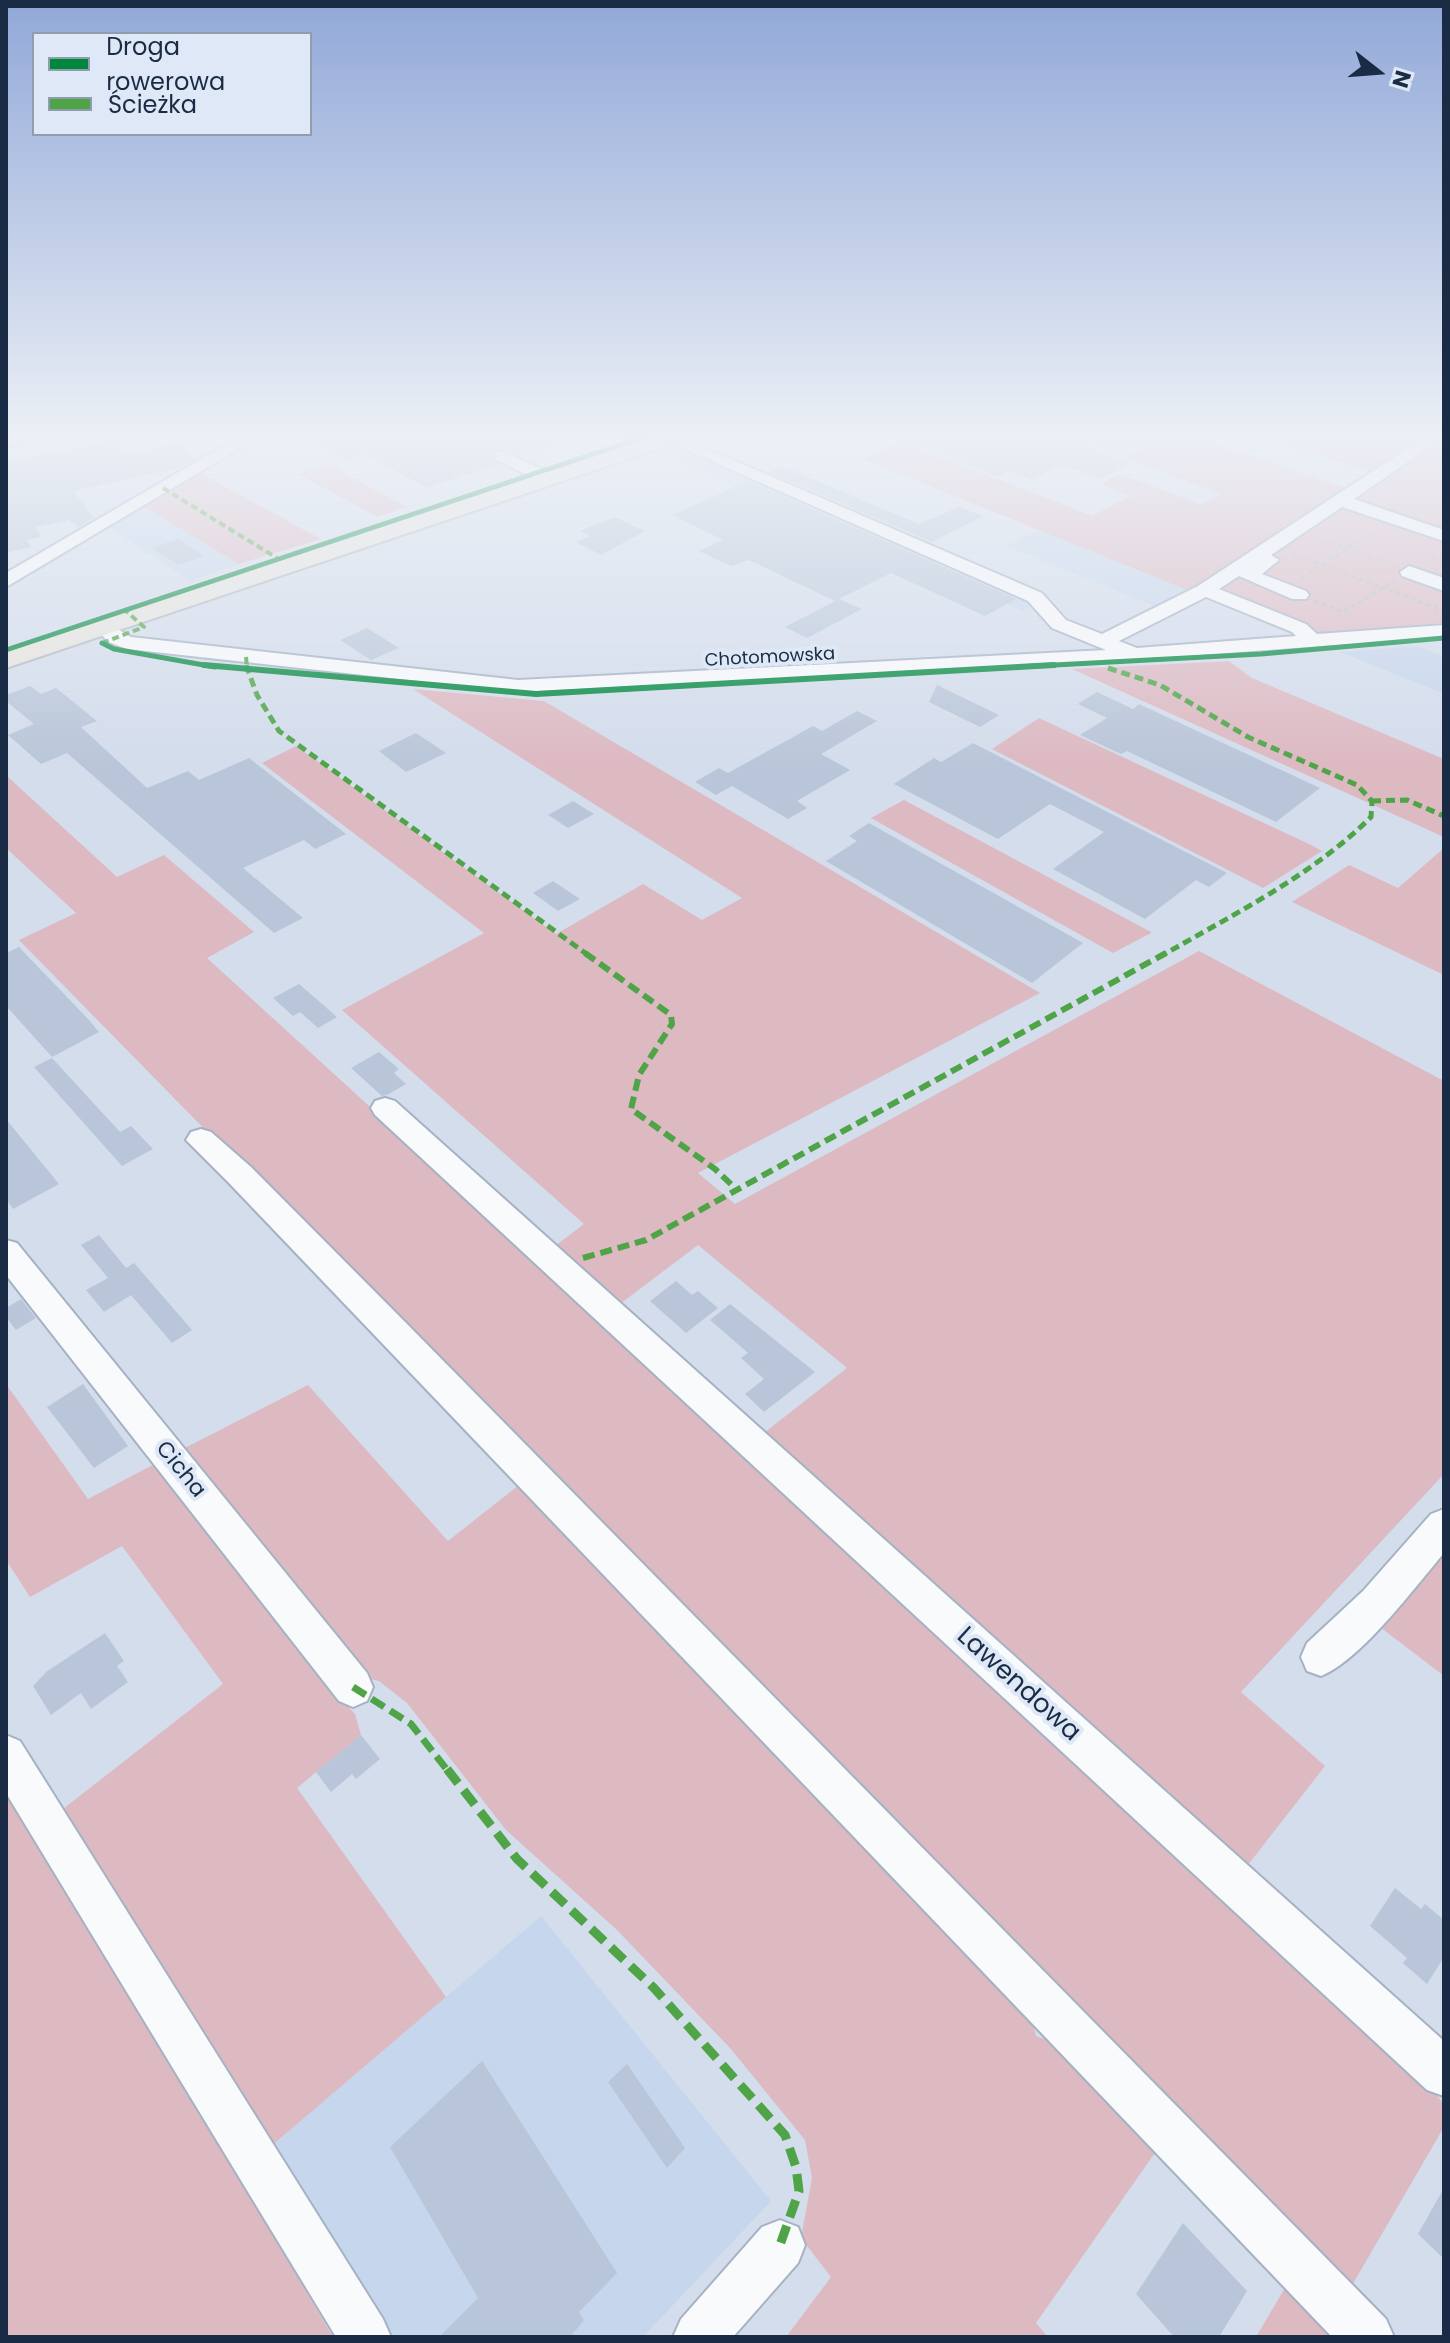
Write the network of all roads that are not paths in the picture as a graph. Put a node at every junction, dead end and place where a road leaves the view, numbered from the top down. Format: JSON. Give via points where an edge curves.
{"nodes":[{"id":1,"x":63,"y":547,"type":"edge"},
{"id":2,"x":346,"y":547,"type":"edge"},
{"id":3,"x":921,"y":547,"type":"edge"},
{"id":4,"x":1275,"y":547,"type":"edge"},
{"id":5,"x":1289,"y":547,"type":"edge"},
{"id":6,"x":1409,"y":572,"type":"road end"},
{"id":7,"x":6,"y":581,"type":"edge"},
{"id":8,"x":1444,"y":585,"type":"edge"},
{"id":9,"x":1205,"y":590,"type":"junction"},
{"id":10,"x":1261,"y":613,"type":"junction"},
{"id":11,"x":106,"y":628,"type":"junction"},
{"id":12,"x":1444,"y":631,"type":"edge"},
{"id":13,"x":1405,"y":634,"type":"junction"},
{"id":14,"x":1103,"y":641,"type":"junction"},
{"id":15,"x":1314,"y":642,"type":"junction"},
{"id":16,"x":1444,"y":652,"type":"edge"},
{"id":17,"x":1135,"y":654,"type":"junction"},
{"id":18,"x":6,"y":660,"type":"edge"},
{"id":19,"x":385,"y":1108,"type":"dead end"},
{"id":20,"x":201,"y":1140,"type":"dead end"},
{"id":21,"x":6,"y":1252,"type":"edge"},
{"id":22,"x":1444,"y":1526,"type":"edge"},
{"id":23,"x":1321,"y":1657,"type":"dead end"},
{"id":24,"x":353,"y":1687,"type":"dead end"},
{"id":25,"x":6,"y":1755,"type":"edge"},
{"id":26,"x":1444,"y":2073,"type":"edge"},
{"id":27,"x":780,"y":2245,"type":"dead end"},
{"id":28,"x":365,"y":2337,"type":"edge"},
{"id":29,"x":699,"y":2337,"type":"edge"},
{"id":30,"x":1368,"y":2337,"type":"edge"}],
"edges":[{"from":1,"to":7,"type":"street"},
{"from":2,"to":11,"type":"main road"},
{"from":3,"to":14,"type":"street","via":[[1035,597],[1059,624]]},
{"from":4,"to":9,"type":"street"},
{"from":5,"to":10,"type":"street","via":[[1248,575],[1292,592]]},
{"from":6,"to":8,"type":"street"},
{"from":9,"to":10,"type":"street"},
{"from":9,"to":14,"type":"street"},
{"from":10,"to":15,"type":"street","via":[[1299,628]]},
{"from":11,"to":17,"type":"street","name":"Chotomowska","via":[[127,643],[518,686]]},
{"from":11,"to":18,"type":"main road"},
{"from":12,"to":13,"type":"street","name":"Chotomowska"},
{"from":13,"to":15,"type":"street","name":"Chotomowska"},
{"from":13,"to":16,"type":"street"},
{"from":14,"to":17,"type":"street"},
{"from":15,"to":17,"type":"street","name":"Chotomowska"},
{"from":19,"to":26,"type":"street","name":"Lawendowa"},
{"from":20,"to":30,"type":"street","via":[[335,1271]]},
{"from":21,"to":24,"type":"street","name":"Cicha"},
{"from":22,"to":23,"type":"street"},
{"from":25,"to":28,"type":"street"},
{"from":27,"to":29,"type":"street"}]}
